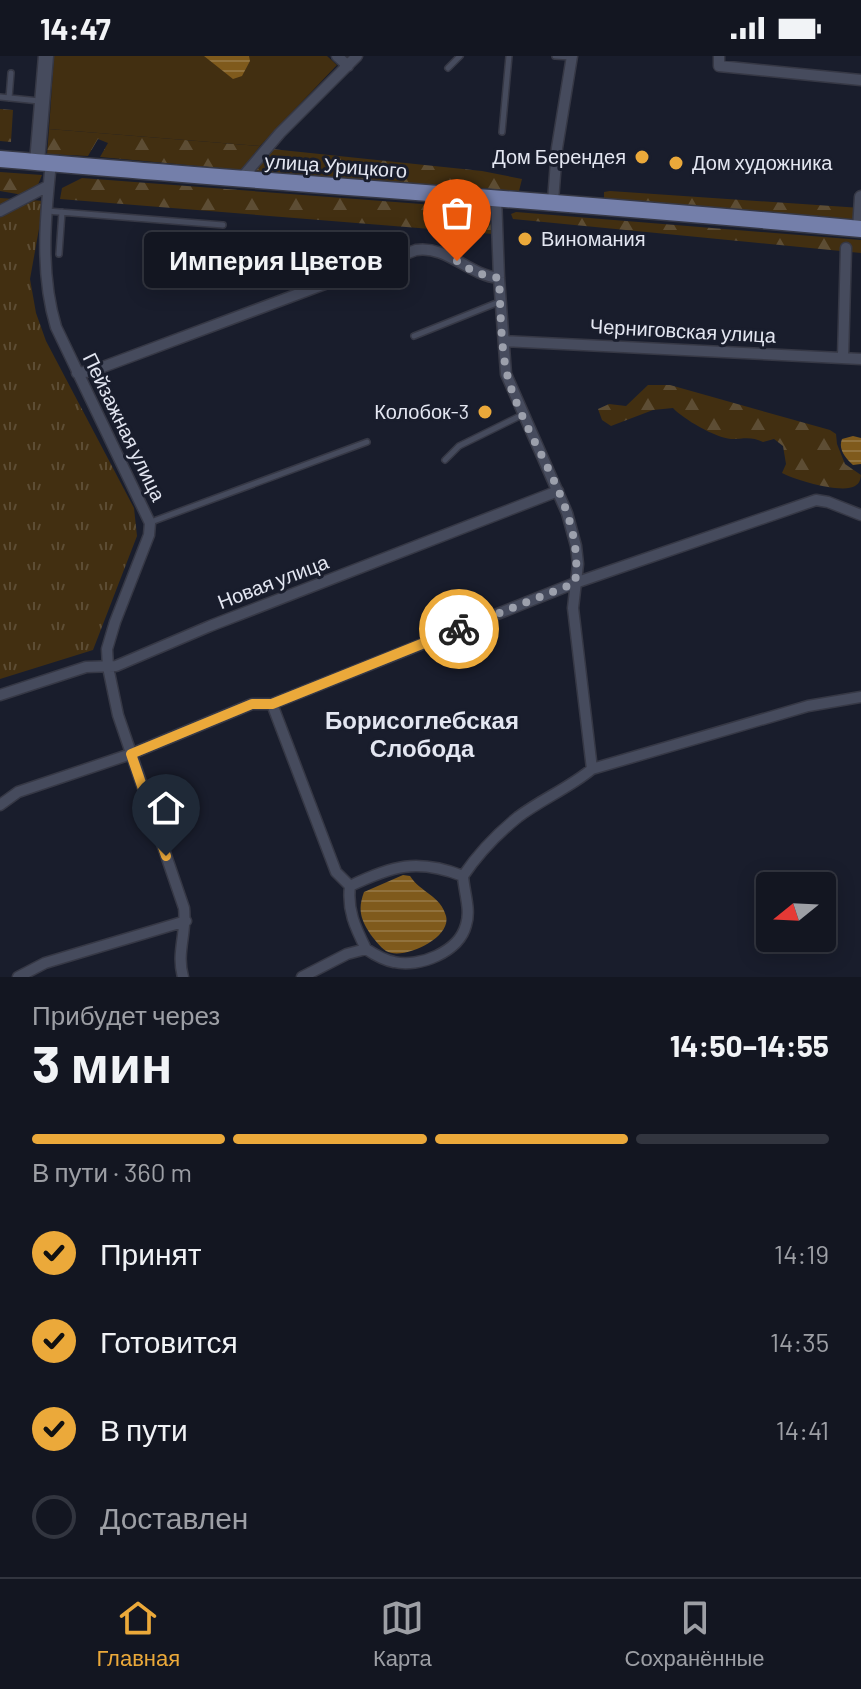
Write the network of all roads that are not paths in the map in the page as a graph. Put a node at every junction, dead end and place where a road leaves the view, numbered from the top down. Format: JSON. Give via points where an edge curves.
{"nodes":[{"id":1,"x":46,"y":56,"type":"edge"},
{"id":2,"x":337,"y":56,"type":"edge"},
{"id":3,"x":357,"y":56,"type":"edge"},
{"id":4,"x":460,"y":56,"type":"edge"},
{"id":5,"x":509,"y":56,"type":"edge"},
{"id":6,"x":555,"y":56,"type":"edge"},
{"id":7,"x":719,"y":56,"type":"edge"},
{"id":8,"x":572,"y":57,"type":"edge"},
{"id":9,"x":348,"y":66,"type":"junction"},
{"id":10,"x":448,"y":68,"type":"dead end"},
{"id":11,"x":11,"y":73,"type":"dead end"},
{"id":12,"x":861,"y":80,"type":"edge"},
{"id":13,"x":0,"y":97,"type":"edge"},
{"id":14,"x":9,"y":98,"type":"junction"},
{"id":15,"x":42,"y":101,"type":"junction"},
{"id":16,"x":502,"y":132,"type":"dead end"},
{"id":17,"x":0,"y":159,"type":"edge"},
{"id":18,"x":44,"y":162,"type":"junction"},
{"id":19,"x":240,"y":180,"type":"junction"},
{"id":20,"x":48,"y":186,"type":"junction"},
{"id":21,"x":496,"y":196,"type":"junction"},
{"id":22,"x":861,"y":197,"type":"edge"},
{"id":23,"x":553,"y":201,"type":"junction"},
{"id":24,"x":0,"y":211,"type":"edge"},
{"id":25,"x":46,"y":211,"type":"junction"},
{"id":26,"x":62,"y":212,"type":"junction"},
{"id":27,"x":223,"y":225,"type":"dead end"},
{"id":28,"x":860,"y":229,"type":"edge"},
{"id":29,"x":846,"y":248,"type":"dead end"},
{"id":30,"x":59,"y":254,"type":"dead end"},
{"id":31,"x":499,"y":278,"type":"junction"},
{"id":32,"x":500,"y":302,"type":"junction"},
{"id":33,"x":414,"y":336,"type":"dead end"},
{"id":34,"x":504,"y":341,"type":"junction"},
{"id":35,"x":843,"y":357,"type":"junction"},
{"id":36,"x":861,"y":359,"type":"edge"},
{"id":37,"x":77,"y":373,"type":"junction"},
{"id":38,"x":523,"y":415,"type":"junction"},
{"id":39,"x":367,"y":442,"type":"dead end"},
{"id":40,"x":445,"y":460,"type":"dead end"},
{"id":41,"x":558,"y":491,"type":"junction"},
{"id":42,"x":861,"y":515,"type":"edge"},
{"id":43,"x":150,"y":523,"type":"junction"},
{"id":44,"x":575,"y":583,"type":"junction"},
{"id":45,"x":108,"y":667,"type":"junction"},
{"id":46,"x":0,"y":695,"type":"edge"},
{"id":47,"x":861,"y":697,"type":"edge"},
{"id":48,"x":272,"y":704,"type":"junction"},
{"id":49,"x":131,"y":754,"type":"junction"},
{"id":50,"x":592,"y":769,"type":"junction"},
{"id":51,"x":0,"y":805,"type":"edge"},
{"id":52,"x":463,"y":876,"type":"junction"},
{"id":53,"x":350,"y":886,"type":"junction"},
{"id":54,"x":186,"y":921,"type":"junction"},
{"id":55,"x":366,"y":949,"type":"junction"},
{"id":56,"x":18,"y":977,"type":"edge"},
{"id":57,"x":183,"y":977,"type":"edge"},
{"id":58,"x":302,"y":977,"type":"edge"}],
"edges":[{"from":1,"to":15,"type":"main road"},
{"from":2,"to":9,"type":"street"},
{"from":3,"to":9,"type":"street"},
{"from":4,"to":10,"type":"lane"},
{"from":5,"to":16,"type":"lane"},
{"from":6,"to":8,"type":"lane"},
{"from":7,"to":12,"type":"street","via":[[719,66]]},
{"from":8,"to":23,"type":"street"},
{"from":9,"to":19,"type":"street"},
{"from":11,"to":14,"type":"lane"},
{"from":13,"to":14,"type":"lane"},
{"from":14,"to":15,"type":"lane"},
{"from":15,"to":18,"type":"main road"},
{"from":17,"to":18,"type":"main road","name":"улица Урицкого"},
{"from":18,"to":19,"type":"main road","name":"улица Урицкого"},
{"from":18,"to":20,"type":"street","name":"Пейзажная улица"},
{"from":19,"to":21,"type":"main road","name":"улица Урицкого"},
{"from":20,"to":24,"type":"street"},
{"from":20,"to":25,"type":"street","name":"Пейзажная улица"},
{"from":21,"to":23,"type":"main road","name":"улица Урицкого"},
{"from":21,"to":31,"type":"street"},
{"from":22,"to":28,"type":"street"},
{"from":23,"to":28,"type":"main road","name":"улица Урицкого"},
{"from":25,"to":26,"type":"lane"},
{"from":25,"to":37,"type":"street","name":"Пейзажная улица","via":[[49,303]]},
{"from":26,"to":27,"type":"lane"},
{"from":26,"to":30,"type":"lane"},
{"from":29,"to":35,"type":"street"},
{"from":31,"to":32,"type":"street"},
{"from":31,"to":37,"type":"street","via":[[476,273],[430,247],[416,250]]},
{"from":32,"to":33,"type":"lane"},
{"from":32,"to":34,"type":"street"},
{"from":34,"to":35,"type":"street","name":"Черниговская улица"},
{"from":34,"to":38,"type":"street","via":[[506,374]]},
{"from":35,"to":36,"type":"street","name":"Черниговская улица"},
{"from":37,"to":43,"type":"street","name":"Пейзажная улица"},
{"from":38,"to":40,"type":"lane","via":[[459,446]]},
{"from":38,"to":41,"type":"street"},
{"from":39,"to":43,"type":"lane"},
{"from":41,"to":44,"type":"street","via":[[576,546]]},
{"from":41,"to":45,"type":"street","name":"Новая улица"},
{"from":42,"to":44,"type":"street","via":[[816,500]]},
{"from":43,"to":45,"type":"street","name":"Пейзажная улица","via":[[107,649]]},
{"from":44,"to":48,"type":"street"},
{"from":44,"to":50,"type":"street","via":[[573,608]]},
{"from":45,"to":46,"type":"street","name":"Новая улица","via":[[86,667]]},
{"from":45,"to":49,"type":"street","name":"Пейзажная улица"},
{"from":47,"to":50,"type":"street","via":[[808,706]]},
{"from":48,"to":49,"type":"street","via":[[252,704]]},
{"from":48,"to":53,"type":"street","via":[[336,872]]},
{"from":49,"to":51,"type":"street","via":[[18,792]]},
{"from":49,"to":54,"type":"street","name":"Пейзажная улица"},
{"from":50,"to":52,"type":"street","via":[[498,834]]},
{"from":52,"to":53,"type":"street","via":[[408,864]]},
{"from":52,"to":55,"type":"street","via":[[469,915],[465,930],[448,950],[396,963]]},
{"from":53,"to":55,"type":"street","via":[[348,903]]},
{"from":54,"to":56,"type":"street","via":[[45,963]]},
{"from":54,"to":57,"type":"street","name":"Пейзажная улица","via":[[180,946]]},
{"from":55,"to":58,"type":"street"}]}
